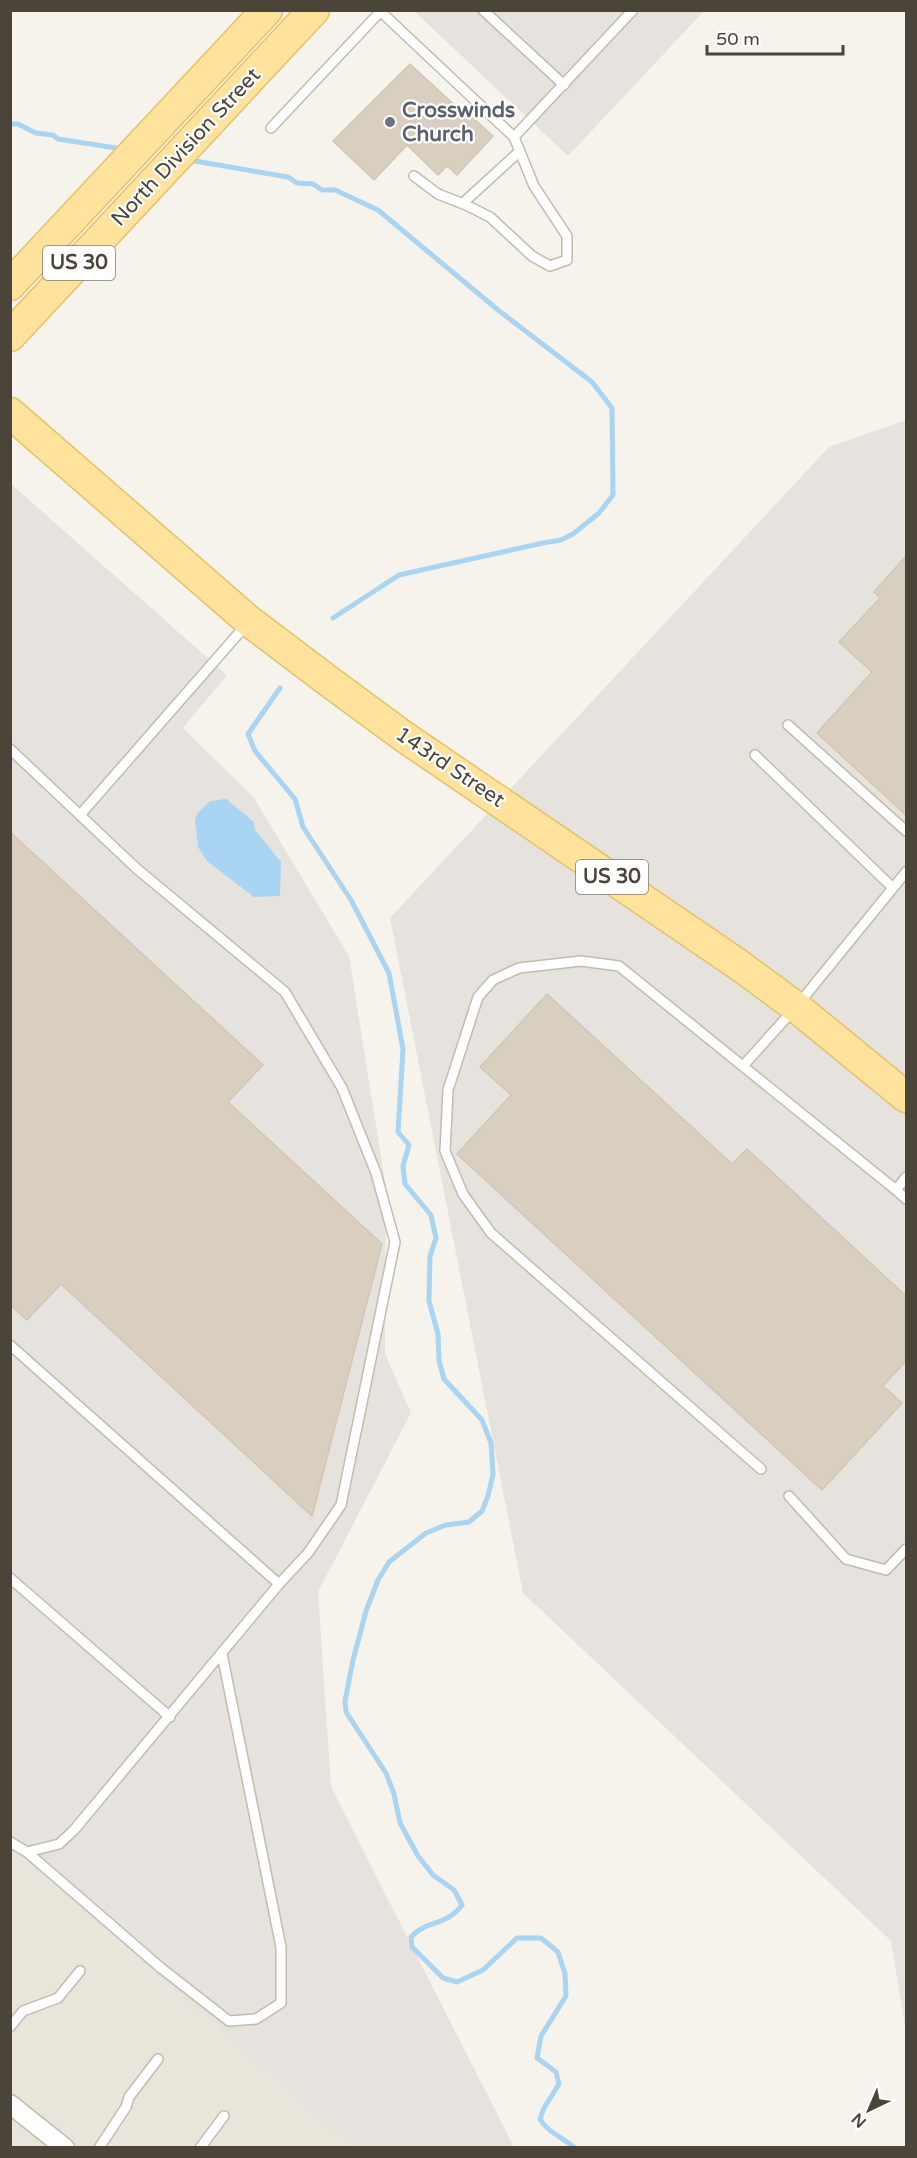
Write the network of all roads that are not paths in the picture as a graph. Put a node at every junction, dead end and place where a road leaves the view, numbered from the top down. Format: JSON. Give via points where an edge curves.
{"nodes":[{"id":1,"x":267,"y":10,"type":"edge"},
{"id":2,"x":314,"y":10,"type":"edge"},
{"id":3,"x":483,"y":10,"type":"edge"},
{"id":4,"x":633,"y":10,"type":"edge"},
{"id":5,"x":380,"y":11,"type":"edge"},
{"id":6,"x":564,"y":85,"type":"junction"},
{"id":7,"x":271,"y":128,"type":"dead end"},
{"id":8,"x":514,"y":137,"type":"junction"},
{"id":9,"x":520,"y":151,"type":"junction"},
{"id":10,"x":414,"y":177,"type":"dead end"},
{"id":11,"x":463,"y":203,"type":"junction"},
{"id":12,"x":10,"y":285,"type":"edge"},
{"id":13,"x":10,"y":336,"type":"edge"},
{"id":14,"x":10,"y":413,"type":"edge"},
{"id":15,"x":249,"y":621,"type":"junction"},
{"id":16,"x":788,"y":725,"type":"dead end"},
{"id":17,"x":10,"y":749,"type":"edge"},
{"id":18,"x":755,"y":755,"type":"dead end"},
{"id":19,"x":80,"y":815,"type":"junction"},
{"id":20,"x":906,"y":831,"type":"edge"},
{"id":21,"x":906,"y":872,"type":"edge"},
{"id":22,"x":893,"y":888,"type":"junction"},
{"id":23,"x":796,"y":1007,"type":"junction"},
{"id":24,"x":743,"y":1066,"type":"junction"},
{"id":25,"x":906,"y":1097,"type":"edge"},
{"id":26,"x":906,"y":1177,"type":"edge"},
{"id":27,"x":896,"y":1190,"type":"junction"},
{"id":28,"x":906,"y":1199,"type":"edge"},
{"id":29,"x":10,"y":1345,"type":"edge"},
{"id":30,"x":761,"y":1469,"type":"dead end"},
{"id":31,"x":789,"y":1496,"type":"dead end"},
{"id":32,"x":906,"y":1549,"type":"edge"},
{"id":33,"x":10,"y":1578,"type":"edge"},
{"id":34,"x":279,"y":1584,"type":"junction"},
{"id":35,"x":222,"y":1654,"type":"junction"},
{"id":36,"x":170,"y":1717,"type":"junction"},
{"id":37,"x":10,"y":1842,"type":"edge"},
{"id":38,"x":27,"y":1852,"type":"junction"},
{"id":39,"x":80,"y":1971,"type":"dead end"},
{"id":40,"x":10,"y":2027,"type":"edge"},
{"id":41,"x":158,"y":2059,"type":"dead end"},
{"id":42,"x":10,"y":2104,"type":"edge"},
{"id":43,"x":224,"y":2116,"type":"dead end"},
{"id":44,"x":65,"y":2148,"type":"edge"},
{"id":45,"x":99,"y":2148,"type":"edge"},
{"id":46,"x":200,"y":2148,"type":"edge"}],
"edges":[{"from":1,"to":12,"type":"main road","name":"North Division Street","number":"US 30"},
{"from":2,"to":13,"type":"main road","name":"North Division Street","number":"US 30"},
{"from":3,"to":6,"type":"lane"},
{"from":4,"to":6,"type":"lane"},
{"from":5,"to":7,"type":"lane"},
{"from":5,"to":8,"type":"lane"},
{"from":6,"to":8,"type":"lane"},
{"from":8,"to":9,"type":"lane"},
{"from":9,"to":11,"type":"lane"},
{"from":9,"to":11,"type":"lane","via":[[534,186],[567,236],[567,260],[550,266],[532,256],[490,217]]},
{"from":10,"to":11,"type":"lane","via":[[438,194]]},
{"from":14,"to":15,"type":"main road","name":"143rd Street","number":"US 30"},
{"from":15,"to":19,"type":"lane"},
{"from":15,"to":23,"type":"main road","name":"143rd Street","number":"US 30","via":[[404,736]]},
{"from":16,"to":20,"type":"lane"},
{"from":17,"to":19,"type":"lane"},
{"from":18,"to":22,"type":"lane"},
{"from":19,"to":34,"type":"lane","via":[[136,868],[285,992],[342,1088],[376,1173],[395,1242],[341,1505],[308,1553]]},
{"from":21,"to":22,"type":"lane"},
{"from":22,"to":23,"type":"lane"},
{"from":23,"to":24,"type":"lane"},
{"from":23,"to":25,"type":"main road","name":"143rd Street","number":"US 30"},
{"from":24,"to":27,"type":"lane"},
{"from":24,"to":30,"type":"lane","via":[[620,966],[580,961],[519,968],[493,980],[478,997],[448,1090],[445,1151],[463,1194],[491,1233]]},
{"from":26,"to":27,"type":"lane"},
{"from":27,"to":28,"type":"lane"},
{"from":29,"to":34,"type":"lane"},
{"from":31,"to":32,"type":"lane","via":[[846,1559],[886,1570]]},
{"from":33,"to":36,"type":"lane"},
{"from":34,"to":35,"type":"lane"},
{"from":35,"to":36,"type":"lane"},
{"from":35,"to":38,"type":"lane","via":[[281,1947],[280,2003],[256,2019],[229,2021]]},
{"from":36,"to":38,"type":"lane","via":[[74,1830],[59,1844]]},
{"from":37,"to":38,"type":"lane"},
{"from":39,"to":40,"type":"lane","via":[[58,1998],[24,2012]]},
{"from":41,"to":45,"type":"lane","via":[[129,2097]]},
{"from":42,"to":44,"type":"street"},
{"from":43,"to":46,"type":"lane"}]}
